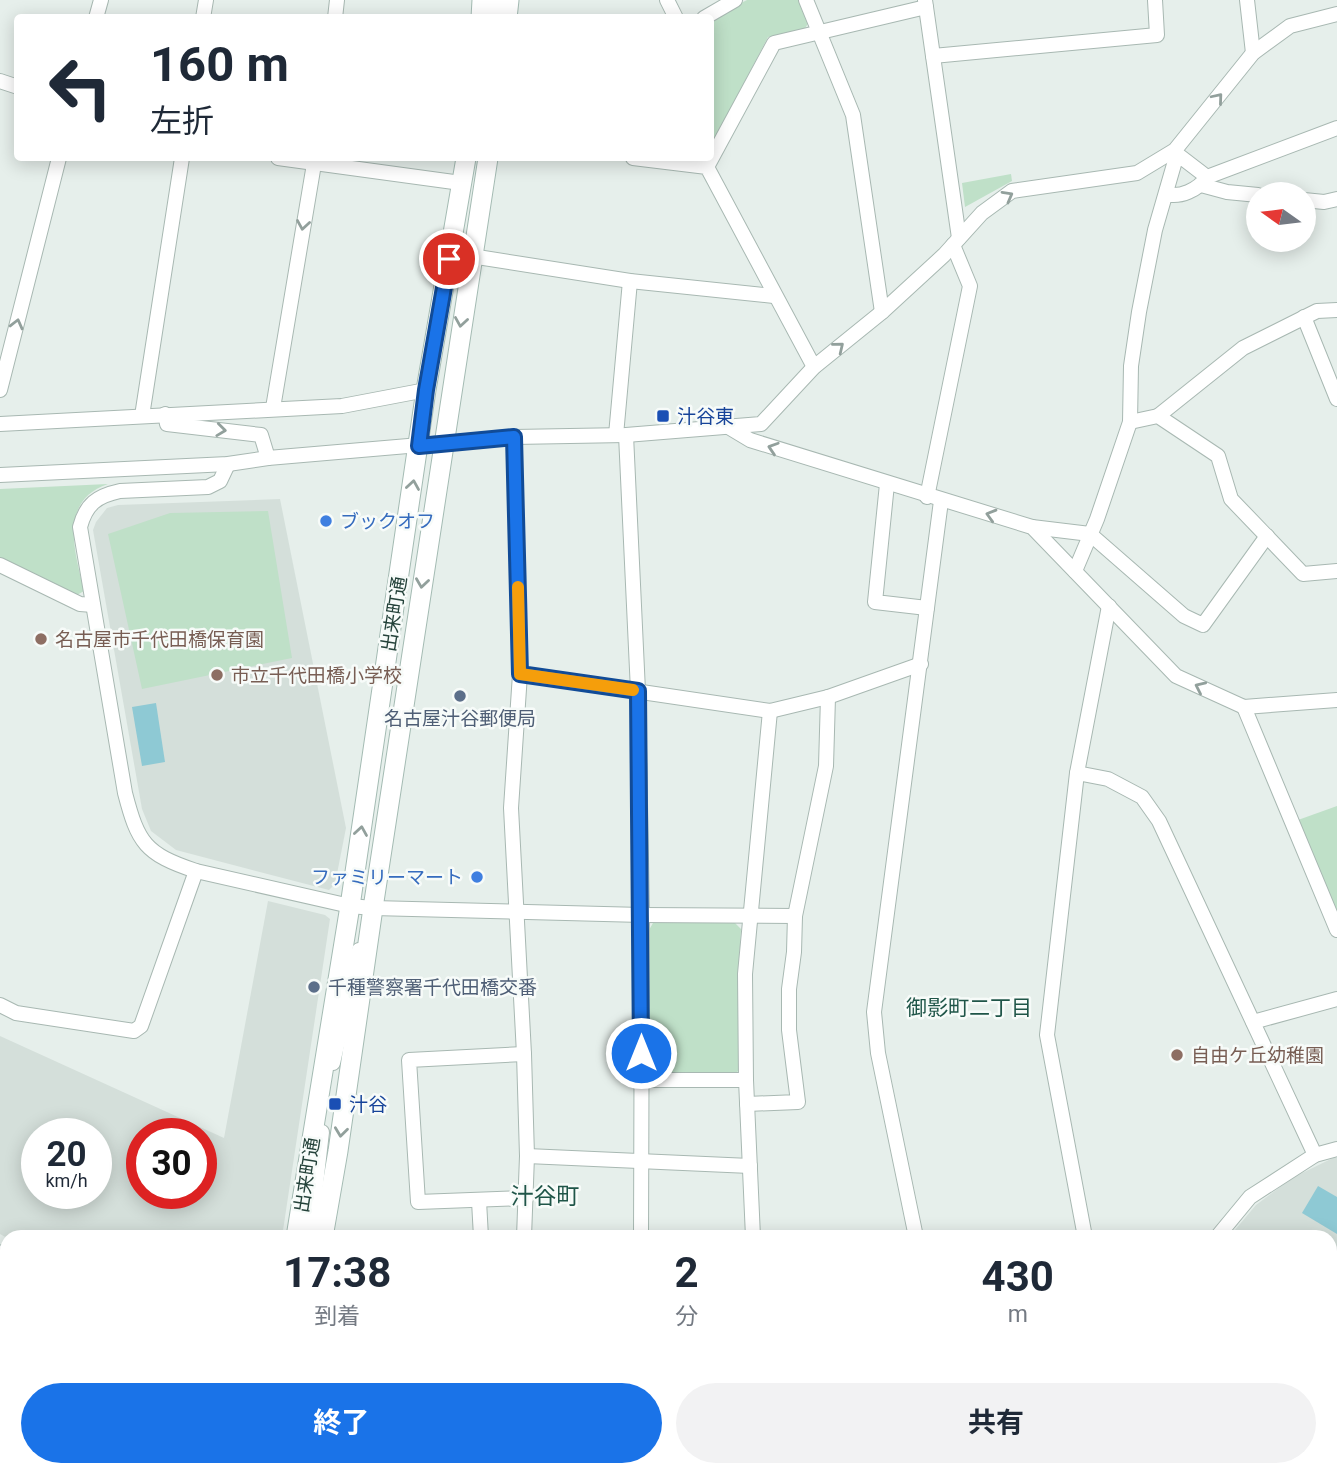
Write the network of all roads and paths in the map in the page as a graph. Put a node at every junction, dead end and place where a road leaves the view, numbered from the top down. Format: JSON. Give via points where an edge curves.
{"nodes":[{"id":1,"x":735,"y":0,"type":"edge"},
{"id":2,"x":806,"y":0,"type":"edge"},
{"id":3,"x":1156,"y":0,"type":"edge"},
{"id":4,"x":1247,"y":0,"type":"edge"},
{"id":5,"x":925,"y":4,"type":"edge"},
{"id":6,"x":711,"y":14,"type":"edge"},
{"id":7,"x":1337,"y":14,"type":"edge"},
{"id":8,"x":821,"y":34,"type":"junction"},
{"id":9,"x":1253,"y":53,"type":"junction"},
{"id":10,"x":933,"y":56,"type":"junction"},
{"id":11,"x":1337,"y":128,"type":"edge"},
{"id":12,"x":1176,"y":152,"type":"junction"},
{"id":13,"x":714,"y":154,"type":"edge"},
{"id":14,"x":58,"y":161,"type":"edge"},
{"id":15,"x":181,"y":161,"type":"edge"},
{"id":16,"x":314,"y":161,"type":"edge"},
{"id":17,"x":320,"y":161,"type":"edge"},
{"id":18,"x":465,"y":161,"type":"edge"},
{"id":19,"x":487,"y":161,"type":"edge"},
{"id":20,"x":674,"y":161,"type":"edge"},
{"id":21,"x":710,"y":161,"type":"edge"},
{"id":22,"x":707,"y":167,"type":"junction"},
{"id":23,"x":1204,"y":181,"type":"junction"},
{"id":24,"x":461,"y":183,"type":"junction"},
{"id":25,"x":1166,"y":194,"type":"junction"},
{"id":26,"x":1246,"y":194,"type":"edge"},
{"id":27,"x":1337,"y":198,"type":"edge"},
{"id":28,"x":1316,"y":201,"type":"edge"},
{"id":29,"x":956,"y":241,"type":"junction"},
{"id":30,"x":471,"y":256,"type":"junction"},
{"id":31,"x":630,"y":281,"type":"junction"},
{"id":32,"x":774,"y":296,"type":"junction"},
{"id":33,"x":1337,"y":310,"type":"edge"},
{"id":34,"x":882,"y":312,"type":"junction"},
{"id":35,"x":1304,"y":317,"type":"junction"},
{"id":36,"x":814,"y":367,"type":"junction"},
{"id":37,"x":0,"y":390,"type":"edge"},
{"id":38,"x":426,"y":390,"type":"junction"},
{"id":39,"x":1337,"y":399,"type":"edge"},
{"id":40,"x":273,"y":408,"type":"junction"},
{"id":41,"x":165,"y":414,"type":"junction"},
{"id":42,"x":142,"y":416,"type":"junction"},
{"id":43,"x":1159,"y":416,"type":"junction"},
{"id":44,"x":1130,"y":422,"type":"junction"},
{"id":45,"x":0,"y":424,"type":"edge"},
{"id":46,"x":730,"y":428,"type":"junction"},
{"id":47,"x":621,"y":435,"type":"junction"},
{"id":48,"x":514,"y":437,"type":"junction"},
{"id":49,"x":443,"y":443,"type":"junction"},
{"id":50,"x":419,"y":446,"type":"junction"},
{"id":51,"x":268,"y":458,"type":"junction"},
{"id":52,"x":227,"y":464,"type":"junction"},
{"id":53,"x":0,"y":475,"type":"edge"},
{"id":54,"x":887,"y":484,"type":"junction"},
{"id":55,"x":934,"y":499,"type":"junction"},
{"id":56,"x":1032,"y":527,"type":"junction"},
{"id":57,"x":1090,"y":534,"type":"junction"},
{"id":58,"x":1267,"y":536,"type":"junction"},
{"id":59,"x":0,"y":565,"type":"edge"},
{"id":60,"x":1075,"y":571,"type":"junction"},
{"id":61,"x":1337,"y":571,"type":"edge"},
{"id":62,"x":93,"y":605,"type":"junction"},
{"id":63,"x":1109,"y":606,"type":"junction"},
{"id":64,"x":927,"y":608,"type":"junction"},
{"id":65,"x":921,"y":664,"type":"junction"},
{"id":66,"x":520,"y":674,"type":"junction"},
{"id":67,"x":638,"y":691,"type":"junction"},
{"id":68,"x":828,"y":697,"type":"junction"},
{"id":69,"x":1337,"y":700,"type":"edge"},
{"id":70,"x":1244,"y":707,"type":"junction"},
{"id":71,"x":770,"y":711,"type":"junction"},
{"id":72,"x":1077,"y":773,"type":"junction"},
{"id":73,"x":196,"y":871,"type":"junction"},
{"id":74,"x":364,"y":907,"type":"junction"},
{"id":75,"x":517,"y":912,"type":"junction"},
{"id":76,"x":642,"y":915,"type":"junction"},
{"id":77,"x":749,"y":916,"type":"junction"},
{"id":78,"x":795,"y":916,"type":"junction"},
{"id":79,"x":1337,"y":930,"type":"edge"},
{"id":80,"x":1337,"y":999,"type":"edge"},
{"id":81,"x":0,"y":1004,"type":"edge"},
{"id":82,"x":1253,"y":1022,"type":"junction"},
{"id":83,"x":524,"y":1054,"type":"junction"},
{"id":84,"x":640,"y":1080,"type":"junction"},
{"id":85,"x":746,"y":1080,"type":"junction"},
{"id":86,"x":747,"y":1104,"type":"junction"},
{"id":87,"x":1337,"y":1149,"type":"edge"},
{"id":88,"x":1315,"y":1155,"type":"junction"},
{"id":89,"x":527,"y":1156,"type":"junction"},
{"id":90,"x":640,"y":1160,"type":"junction"},
{"id":91,"x":750,"y":1166,"type":"junction"},
{"id":92,"x":526,"y":1198,"type":"junction"},
{"id":93,"x":479,"y":1201,"type":"junction"},
{"id":94,"x":297,"y":1230,"type":"edge"},
{"id":95,"x":311,"y":1230,"type":"edge"},
{"id":96,"x":324,"y":1230,"type":"edge"},
{"id":97,"x":481,"y":1230,"type":"edge"},
{"id":98,"x":524,"y":1230,"type":"edge"},
{"id":99,"x":641,"y":1230,"type":"edge"},
{"id":100,"x":753,"y":1230,"type":"edge"},
{"id":101,"x":915,"y":1230,"type":"edge"},
{"id":102,"x":1084,"y":1230,"type":"edge"},
{"id":103,"x":1223,"y":1230,"type":"edge"}],
"edges":[{"from":1,"to":6,"type":"street"},
{"from":2,"to":8,"type":"street"},
{"from":3,"to":10,"type":"street","via":[[1157,35]]},
{"from":4,"to":9,"type":"street"},
{"from":5,"to":8,"type":"street"},
{"from":5,"to":10,"type":"street"},
{"from":7,"to":9,"type":"street","via":[[1290,26]]},
{"from":8,"to":13,"type":"street","via":[[774,43]]},
{"from":8,"to":34,"type":"street","via":[[853,115]]},
{"from":12,"to":9,"type":"street","one_way":true},
{"from":10,"to":29,"type":"street"},
{"from":11,"to":23,"type":"street"},
{"from":12,"to":23,"type":"street"},
{"from":12,"to":25,"type":"street"},
{"from":29,"to":12,"type":"street","one_way":true,"via":[[1012,191],[1138,173]]},
{"from":37,"to":14,"type":"street","one_way":true},
{"from":15,"to":42,"type":"street"},
{"from":16,"to":40,"type":"street","one_way":true},
{"from":17,"to":24,"type":"street"},
{"from":18,"to":24,"type":"main road","name":"出来町通"},
{"from":19,"to":30,"type":"main road","name":"出来町通"},
{"from":20,"to":22,"type":"street"},
{"from":21,"to":22,"type":"street"},
{"from":22,"to":32,"type":"street"},
{"from":23,"to":25,"type":"street","via":[[1175,196]]},
{"from":23,"to":26,"type":"street","via":[[1227,192]]},
{"from":24,"to":38,"type":"main road","name":"出来町通"},
{"from":25,"to":44,"type":"street","via":[[1137,326]]},
{"from":27,"to":28,"type":"street"},
{"from":29,"to":34,"type":"street"},
{"from":29,"to":55,"type":"street","via":[[970,286]]},
{"from":30,"to":31,"type":"street"},
{"from":30,"to":49,"type":"main road","name":"出来町通","one_way":true},
{"from":31,"to":32,"type":"street"},
{"from":31,"to":47,"type":"street"},
{"from":32,"to":36,"type":"street"},
{"from":33,"to":35,"type":"street"},
{"from":36,"to":34,"type":"street","one_way":true},
{"from":35,"to":39,"type":"street"},
{"from":35,"to":43,"type":"street","via":[[1243,348]]},
{"from":36,"to":46,"type":"street","via":[[761,424]]},
{"from":38,"to":40,"type":"street","via":[[342,406]]},
{"from":38,"to":50,"type":"main road","name":"出来町通"},
{"from":40,"to":41,"type":"street"},
{"from":41,"to":42,"type":"street"},
{"from":41,"to":51,"type":"street","one_way":true,"via":[[167,424],[261,435]]},
{"from":42,"to":45,"type":"street"},
{"from":43,"to":44,"type":"street"},
{"from":43,"to":58,"type":"street","via":[[1218,456],[1231,499]]},
{"from":44,"to":57,"type":"street"},
{"from":46,"to":47,"type":"street"},
{"from":54,"to":46,"type":"street","one_way":true,"via":[[750,440]]},
{"from":47,"to":48,"type":"street"},
{"from":47,"to":67,"type":"street"},
{"from":48,"to":49,"type":"street"},
{"from":48,"to":66,"type":"street"},
{"from":49,"to":50,"type":"street"},
{"from":49,"to":74,"type":"main road","name":"出来町通","one_way":true,"via":[[383,846]]},
{"from":50,"to":51,"type":"street"},
{"from":74,"to":50,"type":"main road","name":"出来町通","one_way":true},
{"from":51,"to":52,"type":"street"},
{"from":52,"to":53,"type":"street"},
{"from":52,"to":62,"type":"street","via":[[220,481],[208,487],[120,491],[91,503],[80,527]]},
{"from":54,"to":55,"type":"street"},
{"from":54,"to":64,"type":"street","via":[[875,602]]},
{"from":56,"to":55,"type":"street","one_way":true},
{"from":55,"to":64,"type":"street"},
{"from":56,"to":57,"type":"street"},
{"from":56,"to":60,"type":"street"},
{"from":57,"to":58,"type":"street","via":[[1184,616],[1203,625]]},
{"from":57,"to":60,"type":"street"},
{"from":58,"to":61,"type":"street","via":[[1303,573]]},
{"from":59,"to":62,"type":"street","via":[[80,604]]},
{"from":60,"to":63,"type":"street"},
{"from":62,"to":73,"type":"street","via":[[135,829],[154,853]]},
{"from":70,"to":63,"type":"street","one_way":true,"via":[[1176,676]]},
{"from":63,"to":72,"type":"street"},
{"from":64,"to":65,"type":"street"},
{"from":65,"to":68,"type":"street"},
{"from":65,"to":101,"type":"street","via":[[874,1012],[877,1052]]},
{"from":66,"to":67,"type":"street"},
{"from":66,"to":75,"type":"street","via":[[511,807]]},
{"from":67,"to":71,"type":"street"},
{"from":67,"to":76,"type":"street"},
{"from":68,"to":71,"type":"street"},
{"from":68,"to":78,"type":"street","via":[[826,766]]},
{"from":69,"to":70,"type":"street"},
{"from":70,"to":79,"type":"street"},
{"from":71,"to":77,"type":"street"},
{"from":72,"to":82,"type":"street","via":[[1108,779],[1142,797],[1159,821]]},
{"from":72,"to":102,"type":"street","via":[[1047,1035]]},
{"from":73,"to":74,"type":"street"},
{"from":73,"to":81,"type":"street","via":[[141,1026],[134,1031],[16,1013]]},
{"from":74,"to":75,"type":"street"},
{"from":74,"to":94,"type":"main road","name":"出来町通"},
{"from":74,"to":95,"type":"street","via":[[331,1074]]},
{"from":74,"to":96,"type":"main road","name":"出来町通","one_way":true,"via":[[338,1151]]},
{"from":75,"to":76,"type":"street"},
{"from":75,"to":83,"type":"street"},
{"from":76,"to":77,"type":"street"},
{"from":76,"to":84,"type":"street"},
{"from":77,"to":78,"type":"street"},
{"from":77,"to":85,"type":"street"},
{"from":78,"to":86,"type":"street","via":[[789,1030],[798,1102]]},
{"from":80,"to":82,"type":"street"},
{"from":82,"to":88,"type":"street"},
{"from":83,"to":89,"type":"street"},
{"from":83,"to":93,"type":"street","via":[[409,1060],[418,1202]]},
{"from":84,"to":85,"type":"street"},
{"from":84,"to":90,"type":"street"},
{"from":85,"to":86,"type":"street"},
{"from":86,"to":91,"type":"street"},
{"from":87,"to":88,"type":"street"},
{"from":88,"to":103,"type":"street","via":[[1250,1197]]},
{"from":89,"to":90,"type":"street"},
{"from":89,"to":92,"type":"street"},
{"from":90,"to":91,"type":"street"},
{"from":90,"to":99,"type":"street"},
{"from":91,"to":100,"type":"street"},
{"from":92,"to":93,"type":"street"},
{"from":92,"to":98,"type":"street"},
{"from":93,"to":97,"type":"street"}]}
